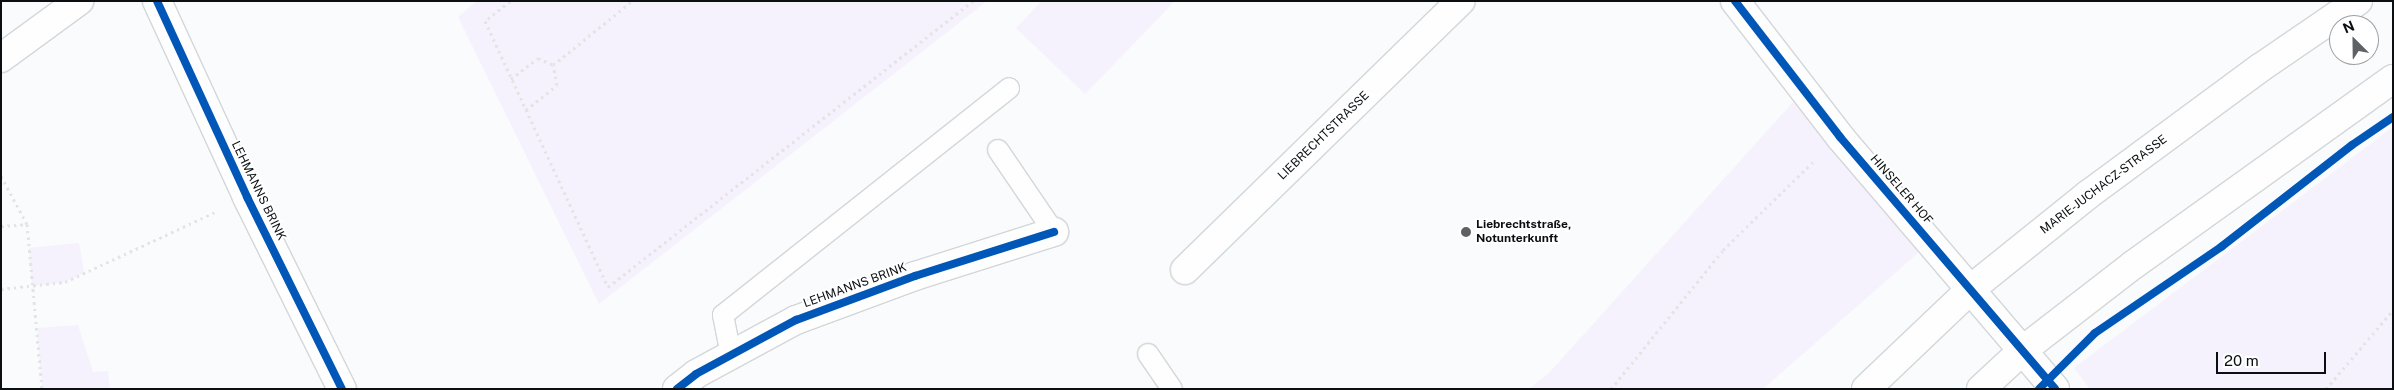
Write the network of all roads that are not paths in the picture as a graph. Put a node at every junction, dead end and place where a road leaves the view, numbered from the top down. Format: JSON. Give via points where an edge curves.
{"nodes":[{"id":1,"x":79,"y":1,"type":"edge"},
{"id":2,"x":157,"y":1,"type":"edge"},
{"id":3,"x":1461,"y":1,"type":"edge"},
{"id":4,"x":2358,"y":1,"type":"edge"},
{"id":5,"x":1736,"y":2,"type":"edge"},
{"id":6,"x":1,"y":58,"type":"edge"},
{"id":7,"x":2393,"y":80,"type":"edge"},
{"id":8,"x":1009,"y":88,"type":"dead end"},
{"id":9,"x":998,"y":150,"type":"dead end"},
{"id":10,"x":1054,"y":232,"type":"joint"},
{"id":11,"x":1185,"y":270,"type":"dead end"},
{"id":12,"x":1972,"y":288,"type":"junction"},
{"id":13,"x":2023,"y":350,"type":"junction"},
{"id":14,"x":1148,"y":354,"type":"dead end"},
{"id":15,"x":731,"y":355,"type":"junction"},
{"id":16,"x":692,"y":384,"type":"edge"},
{"id":17,"x":342,"y":389,"type":"edge"},
{"id":18,"x":1172,"y":389,"type":"edge"},
{"id":19,"x":1866,"y":389,"type":"edge"},
{"id":20,"x":1981,"y":389,"type":"edge"},
{"id":21,"x":2055,"y":389,"type":"edge"}],
"edges":[{"from":1,"to":6,"type":"street"},
{"from":2,"to":17,"type":"street","name":"LEHMANNS BRINK","via":[[247,197]]},
{"from":3,"to":11,"type":"street","name":"LIEBRECHTSTRASSE"},
{"from":4,"to":12,"type":"street","name":"MARIE-JUCHACZ-STRASSE","via":[[2104,182]]},
{"from":5,"to":12,"type":"street","name":"HINSELER HOF","via":[[1840,137]]},
{"from":7,"to":13,"type":"street","via":[[2202,214]]},
{"from":8,"to":15,"type":"lane","via":[[722,315]]},
{"from":9,"to":10,"type":"lane"},
{"from":10,"to":15,"type":"street","name":"LEHMANNS BRINK","via":[[915,276],[796,320]]},
{"from":12,"to":13,"type":"street","name":"HINSELER HOF"},
{"from":12,"to":19,"type":"street","name":"MARIE-JUCHACZ-STRASSE"},
{"from":13,"to":20,"type":"street"},
{"from":13,"to":21,"type":"street","name":"HINSELER HOF"},
{"from":14,"to":18,"type":"lane"},
{"from":15,"to":16,"type":"street","name":"LEHMANNS BRINK"}]}
